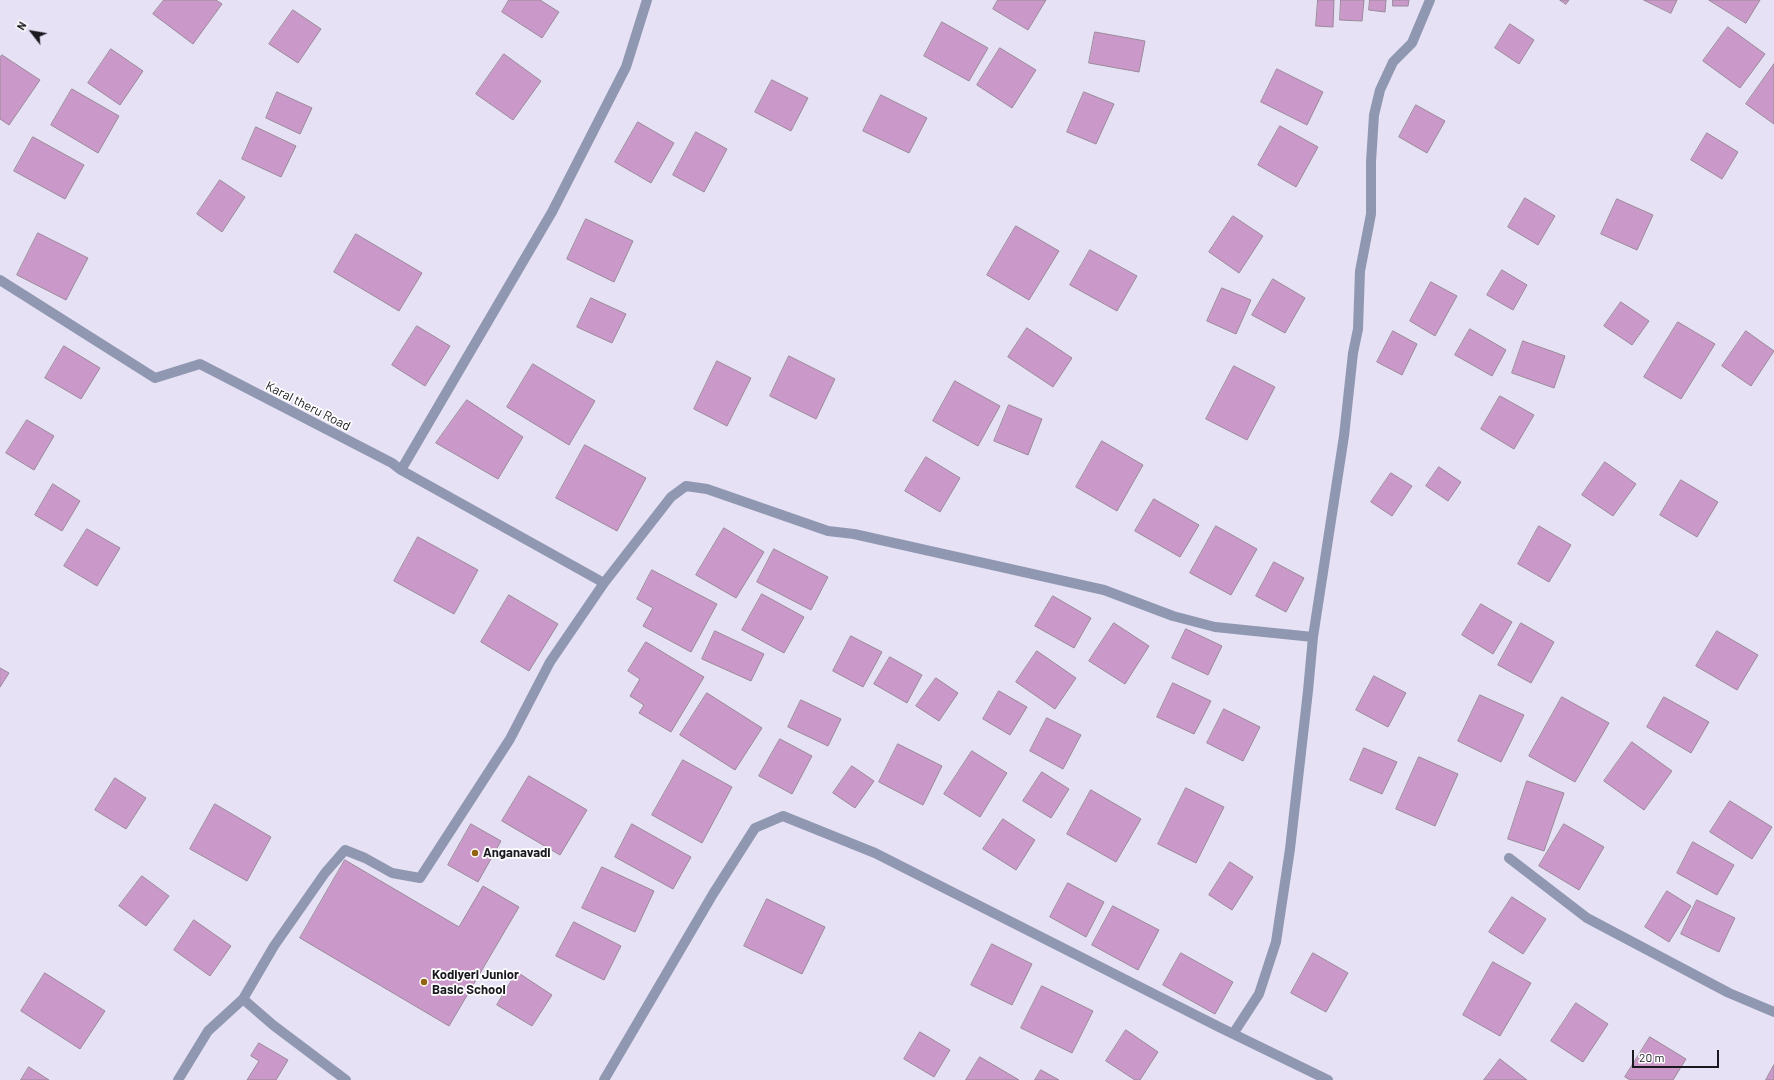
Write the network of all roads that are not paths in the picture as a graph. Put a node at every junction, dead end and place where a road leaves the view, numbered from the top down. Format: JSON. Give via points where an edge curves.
{"nodes":[{"id":1,"x":647,"y":0,"type":"edge"},
{"id":2,"x":1430,"y":0,"type":"edge"},
{"id":3,"x":0,"y":280,"type":"edge"},
{"id":4,"x":401,"y":470,"type":"junction"},
{"id":5,"x":604,"y":583,"type":"junction"},
{"id":6,"x":1312,"y":637,"type":"junction"},
{"id":7,"x":1509,"y":858,"type":"dead end"},
{"id":8,"x":243,"y":999,"type":"junction"},
{"id":9,"x":1774,"y":1012,"type":"edge"},
{"id":10,"x":1233,"y":1034,"type":"junction"},
{"id":11,"x":178,"y":1080,"type":"edge"},
{"id":12,"x":346,"y":1080,"type":"edge"},
{"id":13,"x":604,"y":1080,"type":"edge"},
{"id":14,"x":1328,"y":1080,"type":"edge"}],
"edges":[{"from":1,"to":4,"type":"street","via":[[626,67],[552,212]]},
{"from":2,"to":6,"type":"street","via":[[1412,43],[1393,62],[1380,90],[1374,115],[1371,214],[1360,271],[1358,329]]},
{"from":3,"to":4,"type":"street","name":"Karal theru Road","via":[[155,378],[200,364]]},
{"from":4,"to":5,"type":"street","name":"Karal theru Road"},
{"from":5,"to":6,"type":"street","via":[[671,497],[686,486],[707,489],[828,531],[854,534],[1104,590],[1173,616],[1215,627]]},
{"from":5,"to":8,"type":"street","via":[[550,662],[510,739],[420,878],[392,873],[345,850],[324,873],[274,946]]},
{"from":6,"to":10,"type":"street","via":[[1290,849],[1276,942],[1259,994]]},
{"from":7,"to":9,"type":"street","via":[[1587,918],[1729,993]]},
{"from":8,"to":11,"type":"street","via":[[208,1031]]},
{"from":8,"to":12,"type":"street"},
{"from":10,"to":13,"type":"street","via":[[875,853],[783,816],[755,828],[713,894]]},
{"from":10,"to":14,"type":"street"}]}
